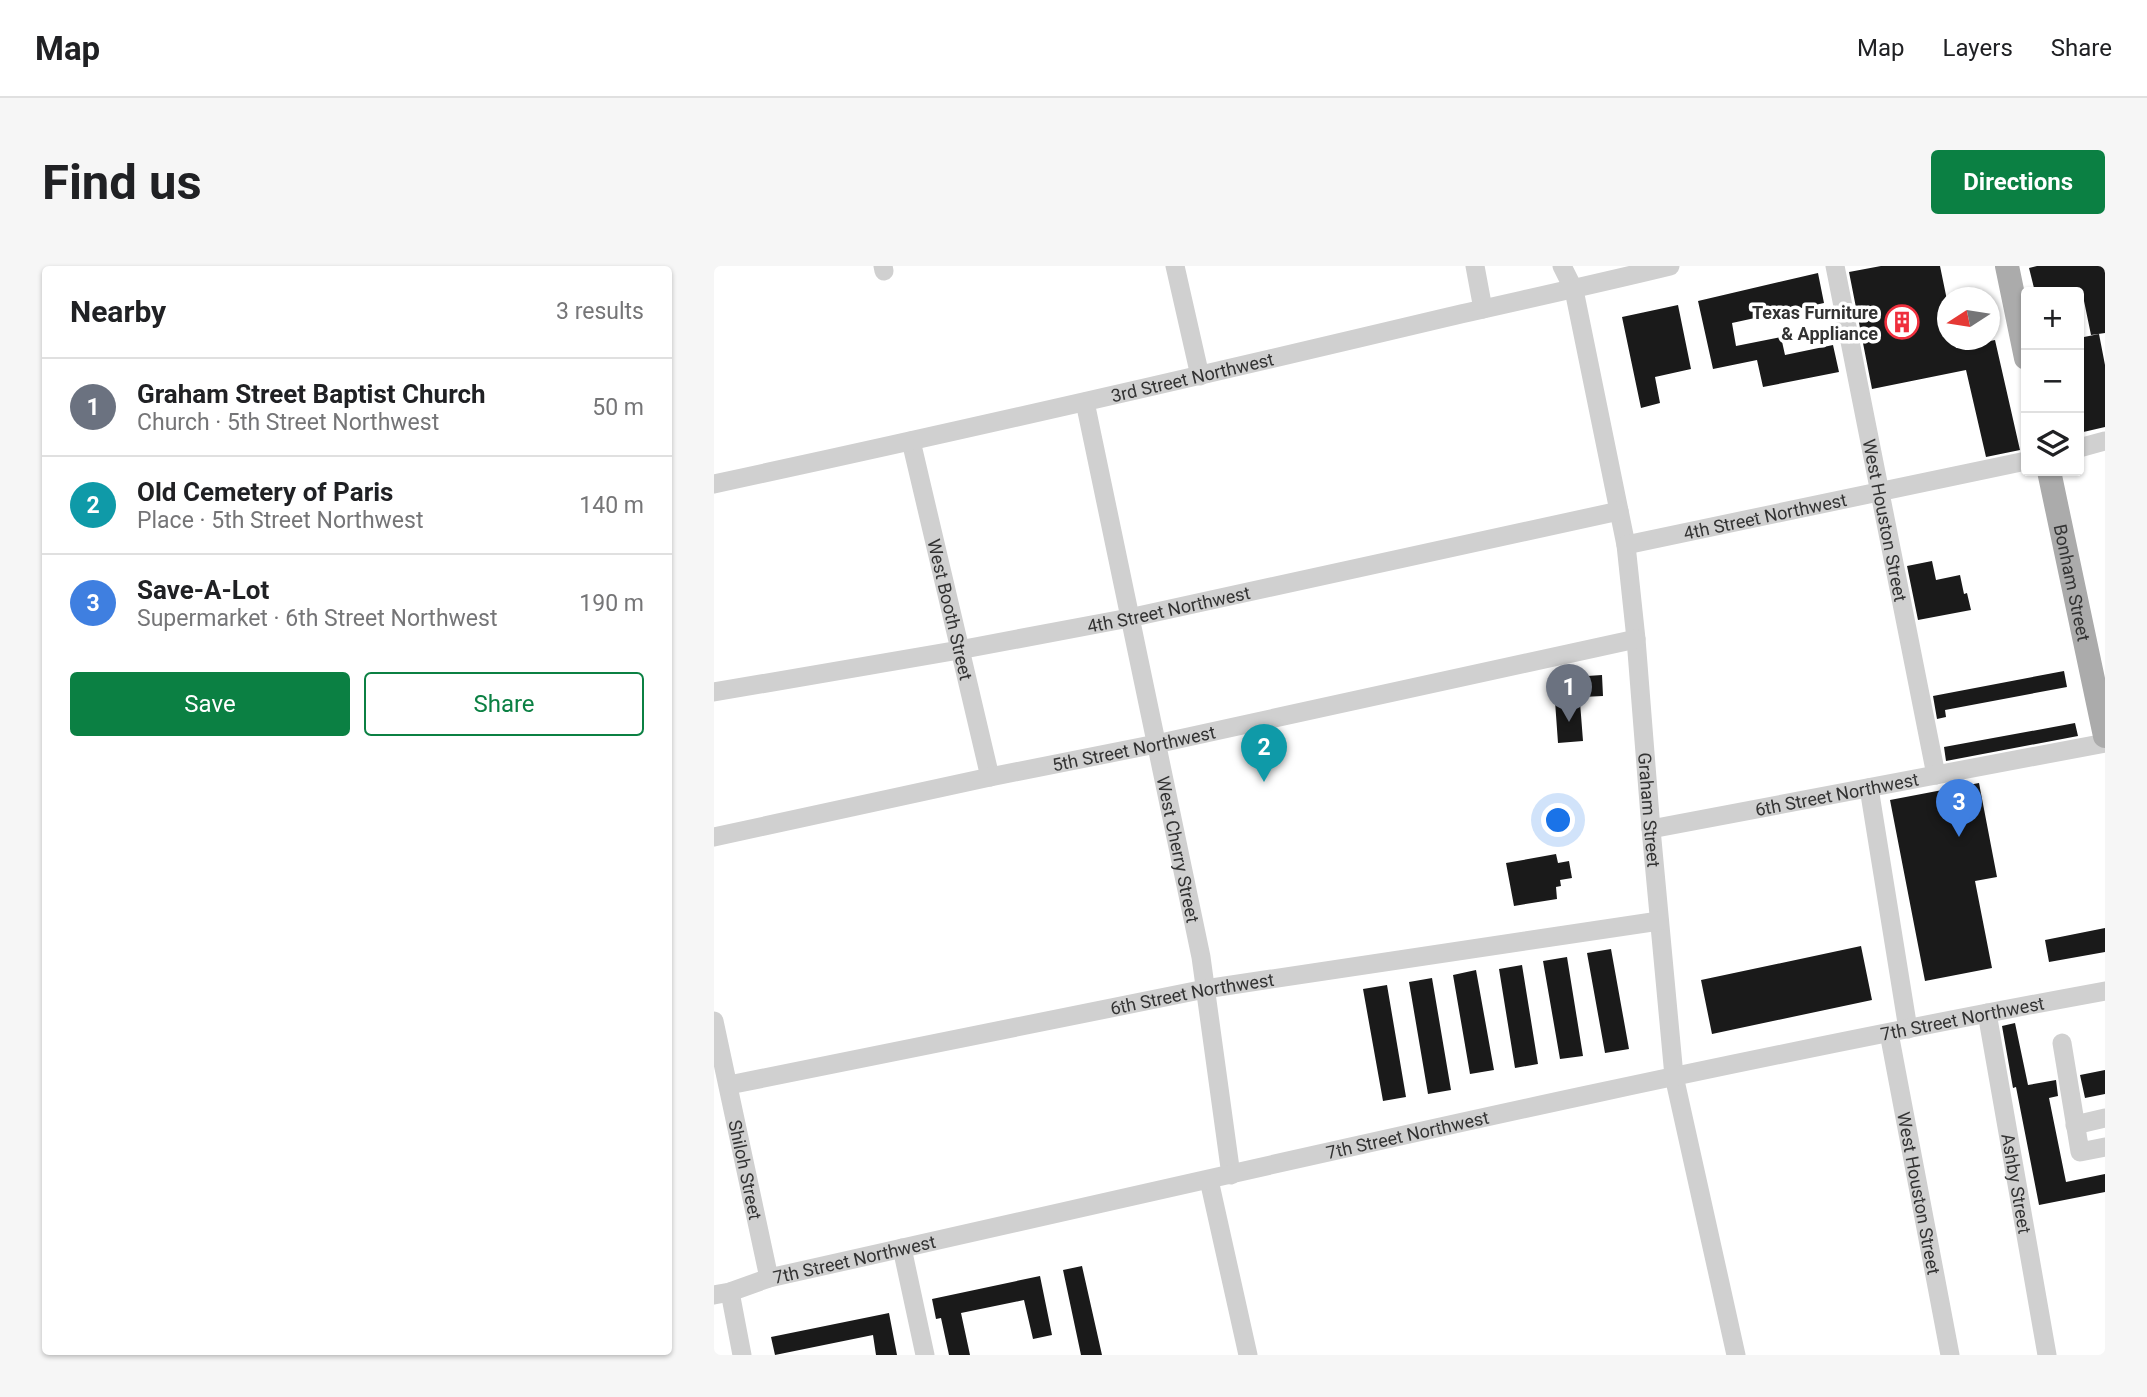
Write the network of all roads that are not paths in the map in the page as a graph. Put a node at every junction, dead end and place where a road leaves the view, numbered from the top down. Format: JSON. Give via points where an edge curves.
{"nodes":[{"id":1,"x":1175,"y":266,"type":"edge"},
{"id":2,"x":1475,"y":266,"type":"edge"},
{"id":3,"x":1562,"y":266,"type":"edge"},
{"id":4,"x":1670,"y":266,"type":"edge"},
{"id":5,"x":1835,"y":266,"type":"edge"},
{"id":6,"x":2007,"y":266,"type":"edge"},
{"id":7,"x":1574,"y":290,"type":"junction"},
{"id":8,"x":1483,"y":309,"type":"junction"},
{"id":9,"x":2024,"y":350,"type":"edge"},
{"id":10,"x":1200,"y":376,"type":"junction"},
{"id":11,"x":1085,"y":402,"type":"junction"},
{"id":12,"x":2105,"y":441,"type":"edge"},
{"id":13,"x":911,"y":442,"type":"junction"},
{"id":14,"x":2084,"y":447,"type":"edge"},
{"id":15,"x":2021,"y":462,"type":"edge"},
{"id":16,"x":2050,"y":476,"type":"edge"},
{"id":17,"x":714,"y":484,"type":"edge"},
{"id":18,"x":1880,"y":492,"type":"junction"},
{"id":19,"x":1619,"y":511,"type":"junction"},
{"id":20,"x":1626,"y":545,"type":"junction"},
{"id":21,"x":1129,"y":618,"type":"junction"},
{"id":22,"x":1636,"y":639,"type":"junction"},
{"id":23,"x":959,"y":650,"type":"junction"},
{"id":24,"x":715,"y":690,"type":"edge"},
{"id":25,"x":2105,"y":736,"type":"edge"},
{"id":26,"x":2105,"y":743,"type":"edge"},
{"id":27,"x":1156,"y":744,"type":"junction"},
{"id":28,"x":1936,"y":775,"type":"junction"},
{"id":29,"x":990,"y":777,"type":"junction"},
{"id":30,"x":1869,"y":788,"type":"junction"},
{"id":31,"x":1651,"y":829,"type":"junction"},
{"id":32,"x":714,"y":837,"type":"edge"},
{"id":33,"x":1659,"y":921,"type":"junction"},
{"id":34,"x":1205,"y":989,"type":"junction"},
{"id":35,"x":2105,"y":991,"type":"edge"},
{"id":36,"x":1987,"y":1013,"type":"junction"},
{"id":37,"x":714,"y":1021,"type":"edge"},
{"id":38,"x":1898,"y":1031,"type":"junction"},
{"id":39,"x":2062,"y":1043,"type":"dead end"},
{"id":40,"x":1674,"y":1076,"type":"junction"},
{"id":41,"x":729,"y":1085,"type":"junction"},
{"id":42,"x":2105,"y":1118,"type":"edge"},
{"id":43,"x":2076,"y":1125,"type":"junction"},
{"id":44,"x":2105,"y":1147,"type":"edge"},
{"id":45,"x":1231,"y":1174,"type":"junction"},
{"id":46,"x":1209,"y":1180,"type":"junction"},
{"id":47,"x":902,"y":1248,"type":"junction"},
{"id":48,"x":768,"y":1278,"type":"junction"},
{"id":49,"x":722,"y":1294,"type":"edge"},
{"id":50,"x":742,"y":1355,"type":"edge"},
{"id":51,"x":925,"y":1355,"type":"edge"},
{"id":52,"x":1248,"y":1355,"type":"edge"},
{"id":53,"x":1736,"y":1355,"type":"edge"},
{"id":54,"x":1950,"y":1355,"type":"edge"},
{"id":55,"x":2047,"y":1355,"type":"edge"}],
"edges":[{"from":1,"to":10,"type":"street"},
{"from":2,"to":8,"type":"street"},
{"from":3,"to":7,"type":"street","name":"Graham Street"},
{"from":4,"to":7,"type":"street","name":"3rd Street Northwest"},
{"from":5,"to":18,"type":"street","name":"West Houston Street"},
{"from":6,"to":9,"type":"main road"},
{"from":7,"to":8,"type":"street","name":"3rd Street Northwest"},
{"from":7,"to":19,"type":"street","name":"Graham Street"},
{"from":8,"to":10,"type":"street","name":"3rd Street Northwest"},
{"from":10,"to":11,"type":"street","name":"3rd Street Northwest"},
{"from":11,"to":13,"type":"street","name":"3rd Street Northwest"},
{"from":11,"to":21,"type":"street","name":"West Cherry Street"},
{"from":12,"to":14,"type":"street"},
{"from":13,"to":17,"type":"street","name":"3rd Street Northwest"},
{"from":13,"to":23,"type":"street","name":"West Booth Street"},
{"from":15,"to":18,"type":"street","name":"4th Street Northwest"},
{"from":16,"to":25,"type":"main road","name":"Bonham Street"},
{"from":18,"to":20,"type":"street","name":"4th Street Northwest"},
{"from":18,"to":28,"type":"street","name":"West Houston Street"},
{"from":19,"to":20,"type":"street","name":"Graham Street"},
{"from":19,"to":21,"type":"street","name":"4th Street Northwest"},
{"from":20,"to":22,"type":"street","name":"Graham Street"},
{"from":21,"to":23,"type":"street","name":"4th Street Northwest"},
{"from":21,"to":27,"type":"street","name":"West Cherry Street"},
{"from":22,"to":27,"type":"street","name":"5th Street Northwest"},
{"from":22,"to":31,"type":"street","name":"Graham Street"},
{"from":23,"to":24,"type":"street","name":"4th Street Northwest"},
{"from":23,"to":29,"type":"street","name":"West Booth Street"},
{"from":26,"to":28,"type":"street","name":"6th Street Northwest"},
{"from":27,"to":29,"type":"street","name":"5th Street Northwest"},
{"from":27,"to":34,"type":"street","name":"West Cherry Street"},
{"from":28,"to":30,"type":"street","name":"6th Street Northwest"},
{"from":29,"to":32,"type":"street","name":"5th Street Northwest"},
{"from":30,"to":31,"type":"street","name":"6th Street Northwest"},
{"from":30,"to":38,"type":"street","name":"West Houston Street"},
{"from":31,"to":33,"type":"street","name":"Graham Street"},
{"from":33,"to":34,"type":"street","name":"6th Street Northwest"},
{"from":33,"to":40,"type":"street","name":"Graham Street"},
{"from":34,"to":41,"type":"street","name":"6th Street Northwest"},
{"from":34,"to":45,"type":"street","name":"West Cherry Street"},
{"from":35,"to":36,"type":"street","name":"7th Street Northwest"},
{"from":36,"to":38,"type":"street","name":"7th Street Northwest"},
{"from":36,"to":55,"type":"street","name":"Ashby Street"},
{"from":37,"to":41,"type":"street","name":"Shiloh Street"},
{"from":38,"to":40,"type":"street","name":"7th Street Northwest"},
{"from":38,"to":54,"type":"street","name":"West Houston Street"},
{"from":39,"to":43,"type":"street"},
{"from":40,"to":45,"type":"street","name":"7th Street Northwest"},
{"from":40,"to":53,"type":"street","name":"Graham Street"},
{"from":41,"to":48,"type":"street","name":"Shiloh Street"},
{"from":42,"to":43,"type":"street"},
{"from":43,"to":44,"type":"street","via":[[2080,1152]]},
{"from":45,"to":46,"type":"street","name":"7th Street Northwest"},
{"from":46,"to":47,"type":"street","name":"7th Street Northwest"},
{"from":46,"to":52,"type":"street"},
{"from":47,"to":48,"type":"street","name":"7th Street Northwest"},
{"from":47,"to":51,"type":"street"},
{"from":48,"to":49,"type":"street","name":"7th Street Northwest"},
{"from":49,"to":50,"type":"street"}]}
